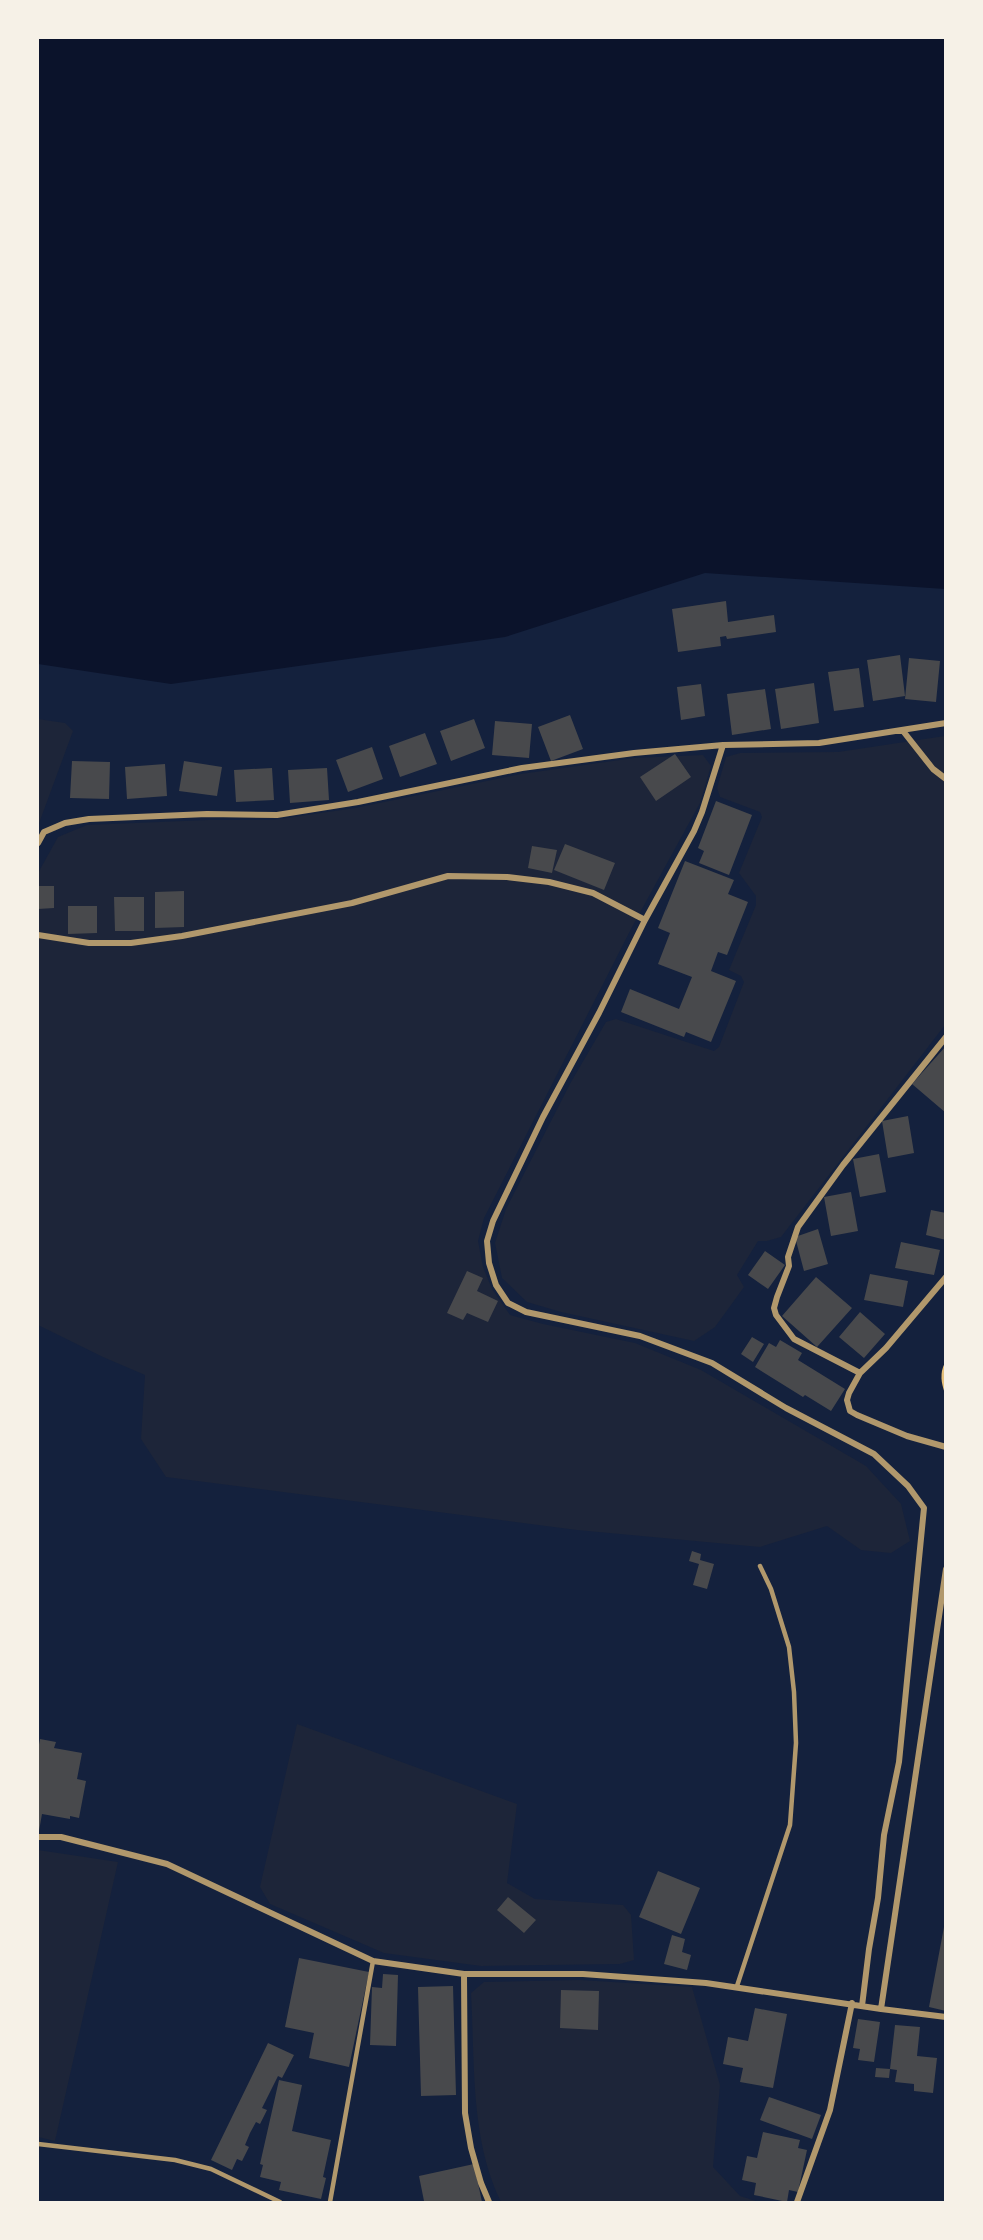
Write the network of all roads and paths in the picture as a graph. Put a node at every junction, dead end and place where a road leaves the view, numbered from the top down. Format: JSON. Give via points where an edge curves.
{"nodes":[{"id":1,"x":945,"y":723,"type":"edge"},
{"id":2,"x":903,"y":731,"type":"junction"},
{"id":3,"x":723,"y":746,"type":"junction"},
{"id":4,"x":945,"y":779,"type":"edge"},
{"id":5,"x":38,"y":843,"type":"edge"},
{"id":6,"x":645,"y":920,"type":"junction"},
{"id":7,"x":38,"y":935,"type":"edge"},
{"id":8,"x":945,"y":1037,"type":"edge"},
{"id":9,"x":945,"y":1277,"type":"edge"},
{"id":10,"x":945,"y":1364,"type":"edge"},
{"id":11,"x":860,"y":1373,"type":"junction"},
{"id":12,"x":945,"y":1392,"type":"edge"},
{"id":13,"x":945,"y":1447,"type":"edge"},
{"id":14,"x":760,"y":1566,"type":"dead end"},
{"id":15,"x":945,"y":1569,"type":"edge"},
{"id":16,"x":38,"y":1837,"type":"edge"},
{"id":17,"x":373,"y":1960,"type":"junction"},
{"id":18,"x":464,"y":1974,"type":"junction"},
{"id":19,"x":737,"y":1986,"type":"junction"},
{"id":20,"x":852,"y":2003,"type":"junction"},
{"id":21,"x":862,"y":2006,"type":"junction"},
{"id":22,"x":881,"y":2009,"type":"junction"},
{"id":23,"x":945,"y":2017,"type":"edge"},
{"id":24,"x":38,"y":2144,"type":"edge"},
{"id":25,"x":280,"y":2202,"type":"edge"},
{"id":26,"x":330,"y":2202,"type":"edge"},
{"id":27,"x":489,"y":2202,"type":"edge"},
{"id":28,"x":797,"y":2202,"type":"edge"}],
"edges":[{"from":1,"to":2,"type":"street"},
{"from":2,"to":3,"type":"street","via":[[819,743]]},
{"from":2,"to":4,"type":"street"},
{"from":3,"to":5,"type":"street","via":[[522,768],[358,802],[277,814],[89,819],[44,832]]},
{"from":3,"to":6,"type":"street","via":[[694,831]]},
{"from":6,"to":7,"type":"street","via":[[593,893],[549,882],[448,876],[352,903],[182,936],[131,943],[89,943]]},
{"from":6,"to":21,"type":"street","via":[[493,1221],[487,1241],[489,1263],[496,1285],[508,1303],[526,1312],[640,1336],[712,1364],[874,1455],[908,1486],[924,1508],[899,1762],[884,1835]]},
{"from":8,"to":11,"type":"street","via":[[798,1227],[774,1308],[794,1339]]},
{"from":9,"to":11,"type":"street"},
{"from":10,"to":12,"type":"path"},
{"from":11,"to":13,"type":"street","via":[[847,1400],[850,1411],[907,1436]]},
{"from":14,"to":19,"type":"lane","via":[[789,1647],[796,1743],[790,1825]]},
{"from":15,"to":22,"type":"street"},
{"from":16,"to":17,"type":"street","via":[[61,1838],[166,1864]]},
{"from":17,"to":18,"type":"street"},
{"from":17,"to":26,"type":"lane"},
{"from":18,"to":19,"type":"street","via":[[583,1974]]},
{"from":18,"to":27,"type":"street","via":[[465,2113],[471,2148]]},
{"from":19,"to":20,"type":"street"},
{"from":20,"to":21,"type":"street"},
{"from":20,"to":28,"type":"street","via":[[830,2110]]},
{"from":21,"to":22,"type":"street"},
{"from":22,"to":23,"type":"street"},
{"from":24,"to":25,"type":"lane","via":[[175,2160],[211,2169]]}]}
